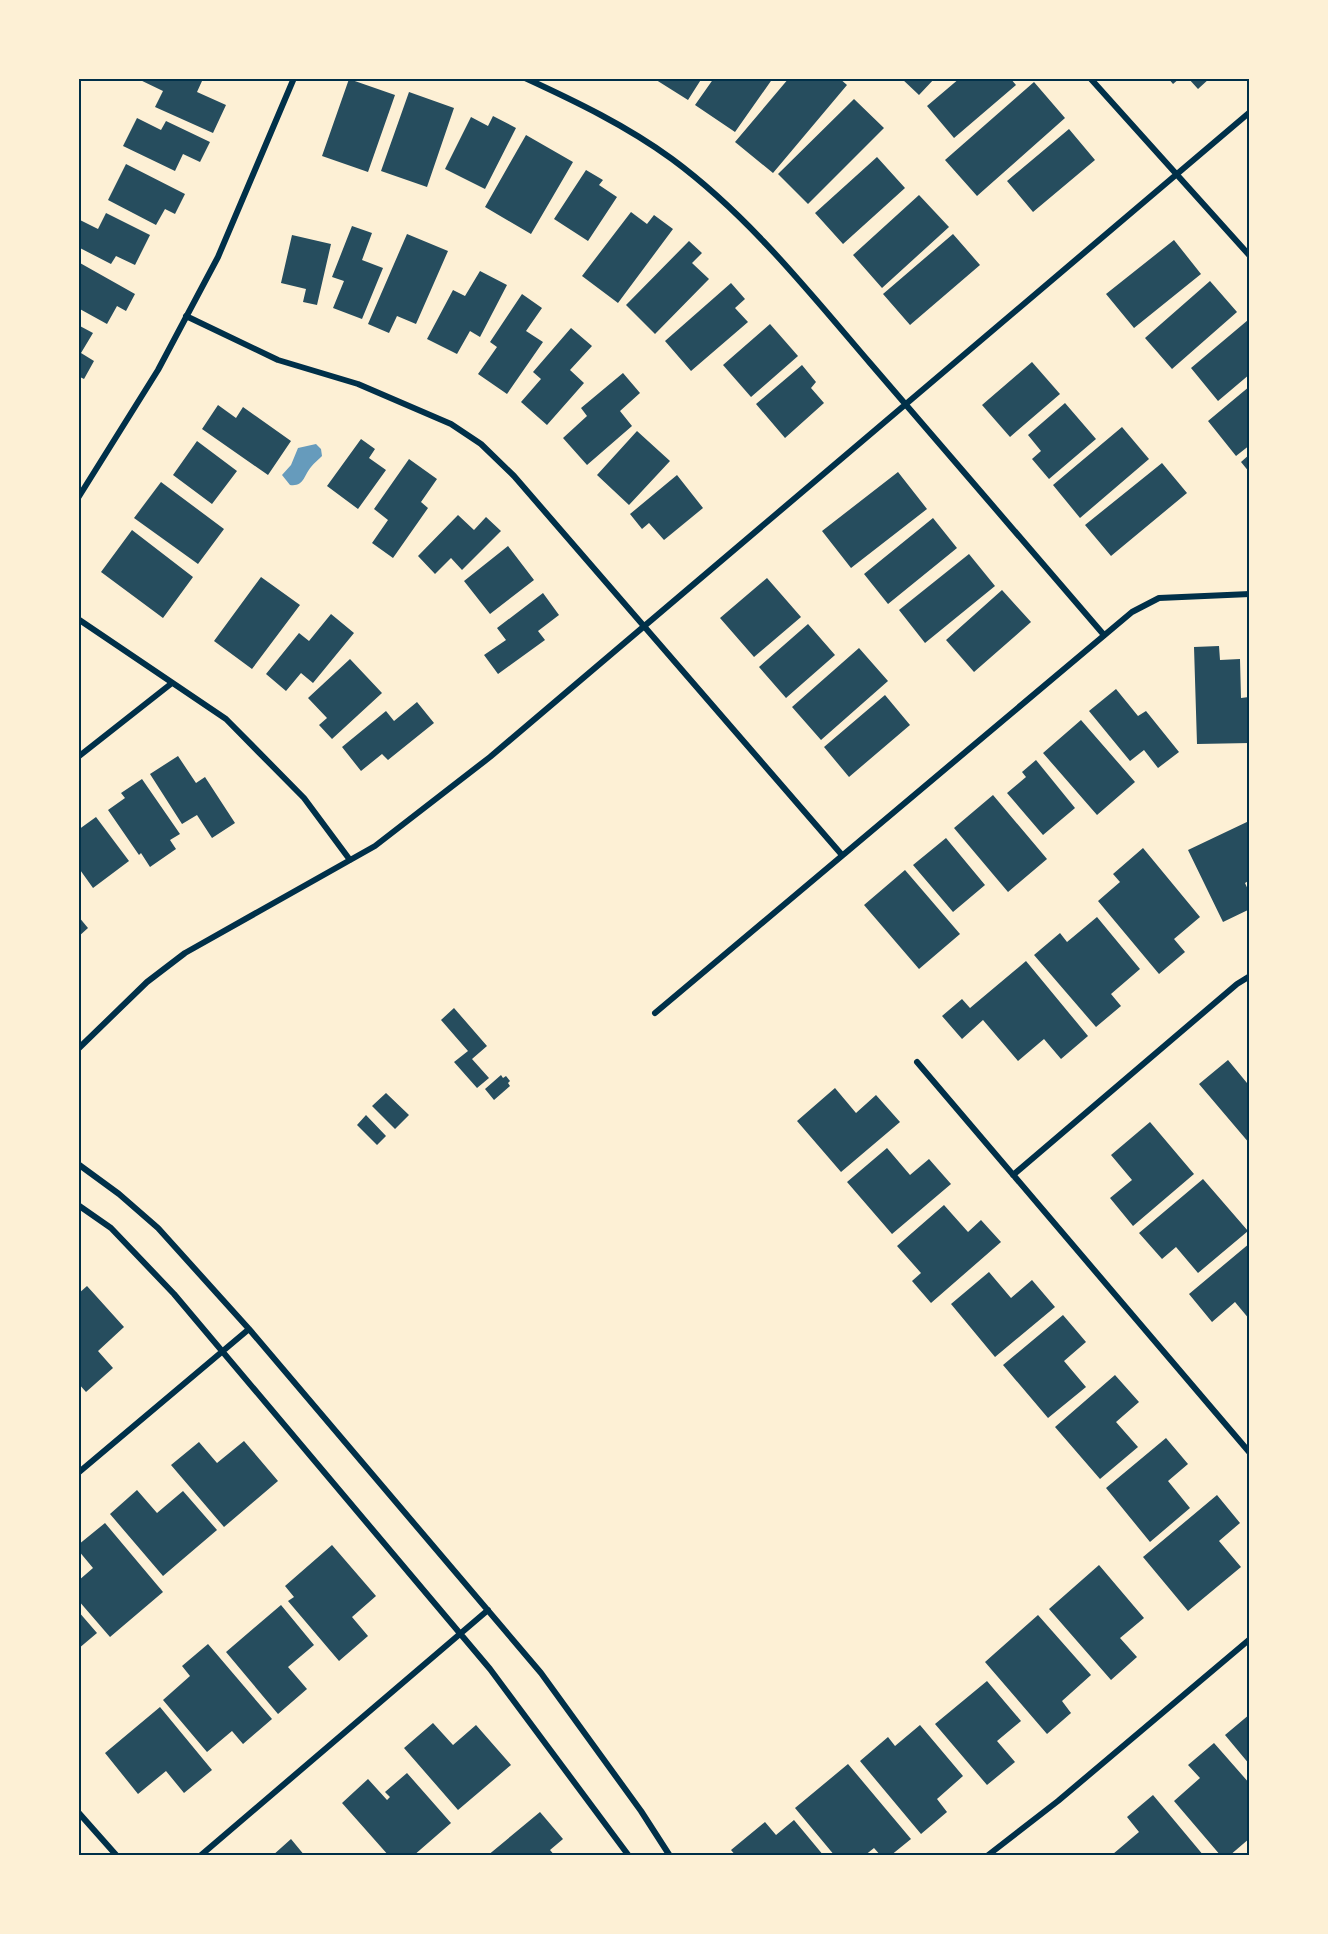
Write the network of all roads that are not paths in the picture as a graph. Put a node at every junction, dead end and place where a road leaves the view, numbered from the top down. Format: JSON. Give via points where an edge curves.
{"nodes":[{"id":1,"x":294,"y":78,"type":"edge"},
{"id":2,"x":525,"y":78,"type":"edge"},
{"id":3,"x":1090,"y":78,"type":"edge"},
{"id":4,"x":1250,"y":112,"type":"edge"},
{"id":5,"x":1176,"y":175,"type":"junction"},
{"id":6,"x":1250,"y":256,"type":"edge"},
{"id":7,"x":186,"y":316,"type":"junction"},
{"id":8,"x":906,"y":404,"type":"junction"},
{"id":9,"x":78,"y":498,"type":"edge"},
{"id":10,"x":1250,"y":594,"type":"edge"},
{"id":11,"x":78,"y":620,"type":"edge"},
{"id":12,"x":644,"y":626,"type":"junction"},
{"id":13,"x":1104,"y":635,"type":"junction"},
{"id":14,"x":172,"y":683,"type":"junction"},
{"id":15,"x":78,"y":757,"type":"edge"},
{"id":16,"x":842,"y":855,"type":"junction"},
{"id":17,"x":350,"y":860,"type":"junction"},
{"id":18,"x":1250,"y":976,"type":"edge"},
{"id":19,"x":655,"y":1013,"type":"dead end"},
{"id":20,"x":78,"y":1049,"type":"edge"},
{"id":21,"x":917,"y":1062,"type":"dead end"},
{"id":22,"x":78,"y":1164,"type":"edge"},
{"id":23,"x":1013,"y":1174,"type":"junction"},
{"id":24,"x":78,"y":1205,"type":"edge"},
{"id":25,"x":249,"y":1329,"type":"junction"},
{"id":26,"x":222,"y":1352,"type":"junction"},
{"id":27,"x":1250,"y":1453,"type":"edge"},
{"id":28,"x":78,"y":1473,"type":"edge"},
{"id":29,"x":488,"y":1610,"type":"junction"},
{"id":30,"x":461,"y":1634,"type":"junction"},
{"id":31,"x":1250,"y":1639,"type":"edge"},
{"id":32,"x":78,"y":1812,"type":"edge"},
{"id":33,"x":117,"y":1856,"type":"edge"},
{"id":34,"x":200,"y":1856,"type":"edge"},
{"id":35,"x":629,"y":1856,"type":"edge"},
{"id":36,"x":670,"y":1856,"type":"edge"},
{"id":37,"x":987,"y":1856,"type":"edge"}],
"edges":[{"from":1,"to":7,"type":"street","via":[[218,257]]},
{"from":2,"to":8,"type":"street","via":[[627,130],[714,192]]},
{"from":3,"to":5,"type":"street"},
{"from":4,"to":5,"type":"street"},
{"from":5,"to":6,"type":"street"},
{"from":5,"to":8,"type":"street"},
{"from":7,"to":9,"type":"street","via":[[158,370]]},
{"from":7,"to":12,"type":"street","via":[[278,360],[358,384],[411,406],[451,424],[481,444],[514,476]]},
{"from":8,"to":12,"type":"street"},
{"from":8,"to":13,"type":"street"},
{"from":10,"to":13,"type":"street","via":[[1159,598],[1132,612]]},
{"from":11,"to":14,"type":"street"},
{"from":12,"to":16,"type":"street"},
{"from":12,"to":17,"type":"street","via":[[490,757],[375,846]]},
{"from":13,"to":16,"type":"street"},
{"from":14,"to":15,"type":"street"},
{"from":14,"to":17,"type":"street","via":[[226,719],[304,798]]},
{"from":16,"to":19,"type":"street"},
{"from":17,"to":20,"type":"street","via":[[185,953],[147,982]]},
{"from":18,"to":23,"type":"street"},
{"from":21,"to":23,"type":"street"},
{"from":22,"to":25,"type":"street","via":[[158,1228]]},
{"from":23,"to":27,"type":"street"},
{"from":24,"to":26,"type":"street","via":[[111,1228]]},
{"from":25,"to":26,"type":"street"},
{"from":25,"to":29,"type":"street"},
{"from":26,"to":28,"type":"street"},
{"from":26,"to":30,"type":"street"},
{"from":29,"to":30,"type":"street"},
{"from":29,"to":36,"type":"street","via":[[542,1673]]},
{"from":30,"to":34,"type":"street"},
{"from":30,"to":35,"type":"street"},
{"from":31,"to":37,"type":"street"},
{"from":32,"to":33,"type":"street"}]}
